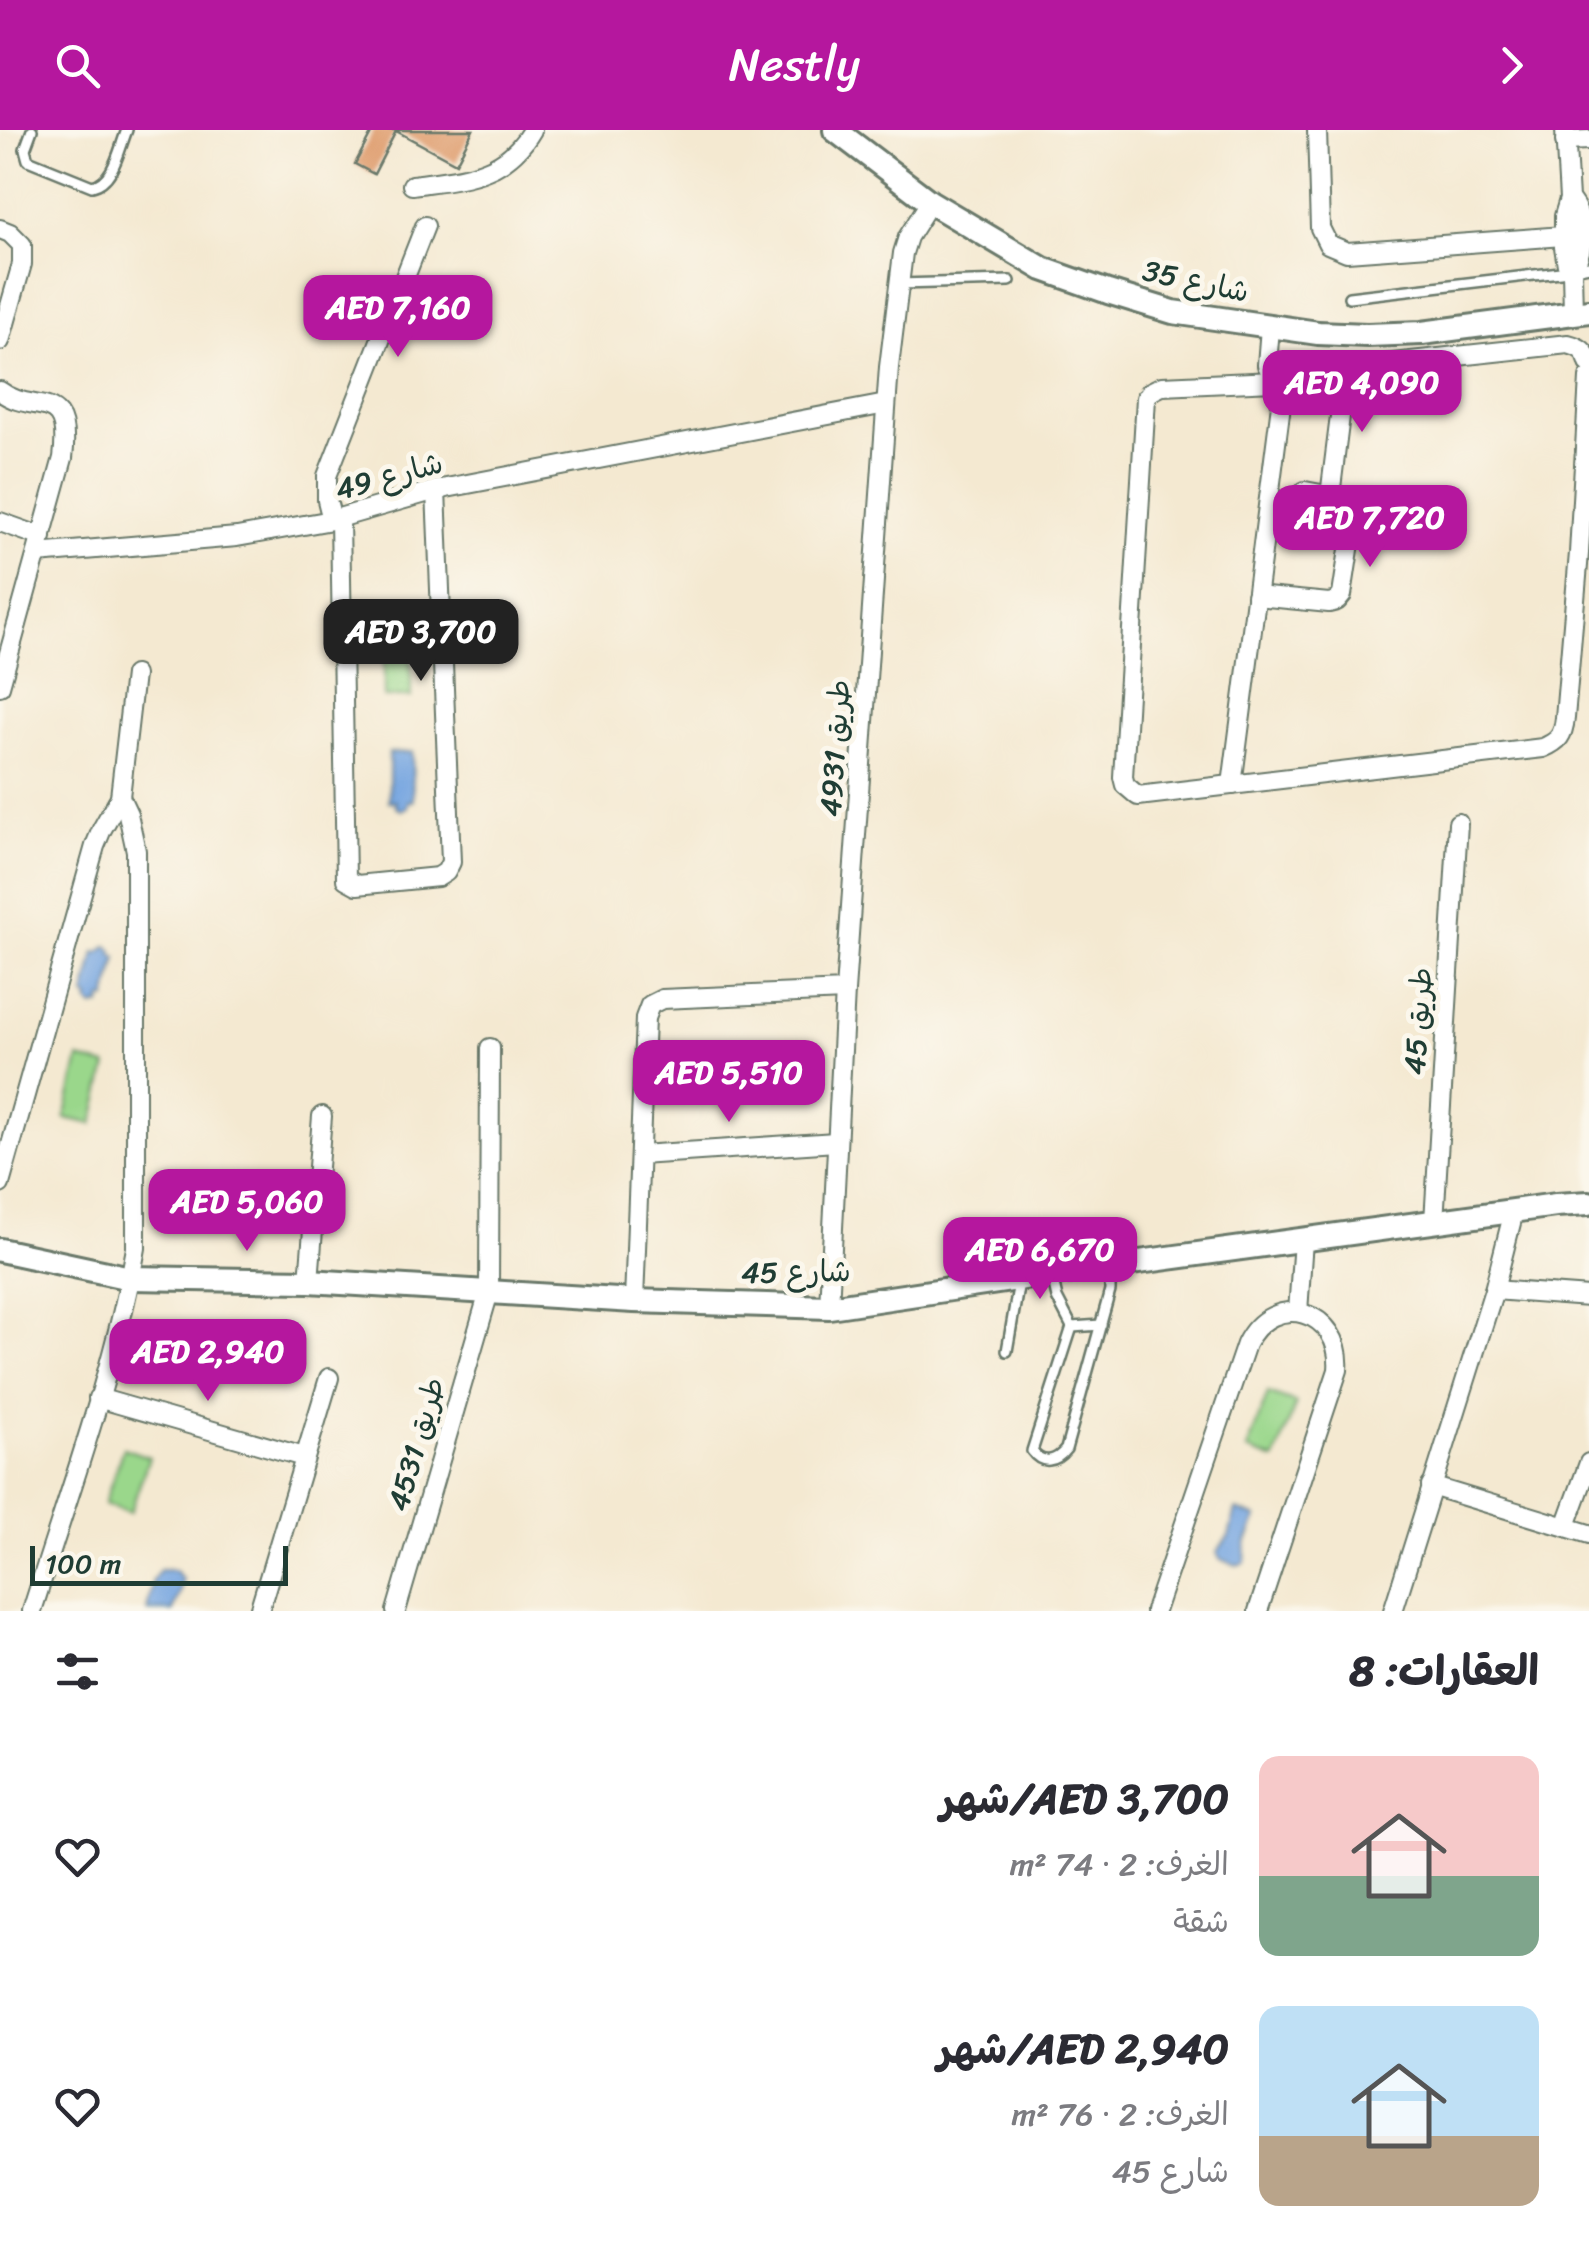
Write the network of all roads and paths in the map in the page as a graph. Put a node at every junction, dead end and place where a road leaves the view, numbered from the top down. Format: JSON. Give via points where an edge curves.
{"nodes":[{"id":1,"x":32,"y":130,"type":"edge"},
{"id":2,"x":127,"y":130,"type":"edge"},
{"id":3,"x":532,"y":130,"type":"edge"},
{"id":4,"x":835,"y":130,"type":"edge"},
{"id":5,"x":1317,"y":130,"type":"edge"},
{"id":6,"x":1565,"y":136,"type":"edge"},
{"id":7,"x":1589,"y":140,"type":"edge"},
{"id":8,"x":412,"y":184,"type":"dead end"},
{"id":9,"x":1569,"y":199,"type":"junction"},
{"id":10,"x":930,"y":202,"type":"junction"},
{"id":11,"x":425,"y":226,"type":"dead end"},
{"id":12,"x":0,"y":229,"type":"edge"},
{"id":13,"x":1564,"y":236,"type":"junction"},
{"id":14,"x":1580,"y":268,"type":"edge"},
{"id":15,"x":1010,"y":281,"type":"dead end"},
{"id":16,"x":898,"y":284,"type":"junction"},
{"id":17,"x":1349,"y":297,"type":"dead end"},
{"id":18,"x":1581,"y":312,"type":"edge"},
{"id":19,"x":1270,"y":327,"type":"junction"},
{"id":20,"x":0,"y":341,"type":"edge"},
{"id":21,"x":1589,"y":363,"type":"edge"},
{"id":22,"x":1346,"y":368,"type":"junction"},
{"id":23,"x":1589,"y":378,"type":"edge"},
{"id":24,"x":1274,"y":381,"type":"junction"},
{"id":25,"x":0,"y":392,"type":"edge"},
{"id":26,"x":886,"y":404,"type":"junction"},
{"id":27,"x":436,"y":490,"type":"junction"},
{"id":28,"x":1304,"y":491,"type":"dead end"},
{"id":29,"x":1330,"y":496,"type":"junction"},
{"id":30,"x":336,"y":520,"type":"junction"},
{"id":31,"x":0,"y":522,"type":"edge"},
{"id":32,"x":40,"y":546,"type":"junction"},
{"id":33,"x":1256,"y":596,"type":"junction"},
{"id":34,"x":134,"y":675,"type":"dead end"},
{"id":35,"x":0,"y":686,"type":"edge"},
{"id":36,"x":1232,"y":784,"type":"junction"},
{"id":37,"x":120,"y":797,"type":"junction"},
{"id":38,"x":1458,"y":823,"type":"dead end"},
{"id":39,"x":845,"y":991,"type":"junction"},
{"id":40,"x":490,"y":1048,"type":"dead end"},
{"id":41,"x":322,"y":1116,"type":"dead end"},
{"id":42,"x":836,"y":1142,"type":"junction"},
{"id":43,"x":640,"y":1155,"type":"junction"},
{"id":44,"x":0,"y":1184,"type":"edge"},
{"id":45,"x":1589,"y":1203,"type":"edge"},
{"id":46,"x":1514,"y":1211,"type":"junction"},
{"id":47,"x":1434,"y":1222,"type":"junction"},
{"id":48,"x":1303,"y":1240,"type":"junction"},
{"id":49,"x":0,"y":1250,"type":"edge"},
{"id":50,"x":1110,"y":1267,"type":"junction"},
{"id":51,"x":1051,"y":1274,"type":"junction"},
{"id":52,"x":130,"y":1278,"type":"junction"},
{"id":53,"x":1019,"y":1279,"type":"junction"},
{"id":54,"x":309,"y":1281,"type":"junction"},
{"id":55,"x":1494,"y":1290,"type":"junction"},
{"id":56,"x":489,"y":1292,"type":"junction"},
{"id":57,"x":1589,"y":1297,"type":"edge"},
{"id":58,"x":634,"y":1301,"type":"junction"},
{"id":59,"x":829,"y":1307,"type":"junction"},
{"id":60,"x":1298,"y":1312,"type":"junction"},
{"id":61,"x":1102,"y":1325,"type":"junction"},
{"id":62,"x":1072,"y":1326,"type":"junction"},
{"id":63,"x":1006,"y":1351,"type":"dead end"},
{"id":64,"x":329,"y":1378,"type":"dead end"},
{"id":65,"x":98,"y":1398,"type":"junction"},
{"id":66,"x":304,"y":1457,"type":"junction"},
{"id":67,"x":1589,"y":1463,"type":"edge"},
{"id":68,"x":1432,"y":1486,"type":"junction"},
{"id":69,"x":1566,"y":1526,"type":"junction"},
{"id":70,"x":1589,"y":1534,"type":"edge"},
{"id":71,"x":32,"y":1611,"type":"edge"},
{"id":72,"x":259,"y":1611,"type":"edge"},
{"id":73,"x":396,"y":1611,"type":"edge"},
{"id":74,"x":1154,"y":1611,"type":"edge"},
{"id":75,"x":1258,"y":1611,"type":"edge"},
{"id":76,"x":1393,"y":1611,"type":"edge"}],
"edges":[{"from":1,"to":2,"type":"lane","via":[[28,160],[98,186]]},
{"from":3,"to":8,"type":"street","via":[[491,170]]},
{"from":4,"to":10,"type":"street","name":"شارع 35"},
{"from":5,"to":13,"type":"street","via":[[1320,228],[1328,244],[1348,252]]},
{"from":6,"to":7,"type":"street"},
{"from":6,"to":9,"type":"street"},
{"from":9,"to":13,"type":"street"},
{"from":9,"to":14,"type":"street","via":[[1579,214]]},
{"from":10,"to":16,"type":"street","name":"طريق 4931","via":[[908,237]]},
{"from":10,"to":19,"type":"street","name":"شارع 35","via":[[1043,269],[1173,312]]},
{"from":11,"to":30,"type":"street","via":[[327,476]]},
{"from":12,"to":20,"type":"street","via":[[22,245],[22,264]]},
{"from":13,"to":14,"type":"street","via":[[1566,260]]},
{"from":14,"to":17,"type":"lane"},
{"from":14,"to":18,"type":"street"},
{"from":15,"to":16,"type":"lane"},
{"from":16,"to":26,"type":"street","name":"طريق 4931"},
{"from":18,"to":19,"type":"street","name":"شارع 35","via":[[1422,333]]},
{"from":19,"to":24,"type":"street","via":[[1267,365]]},
{"from":21,"to":22,"type":"street","via":[[1587,354],[1568,344]]},
{"from":22,"to":24,"type":"street"},
{"from":22,"to":29,"type":"street"},
{"from":23,"to":36,"type":"street","via":[[1564,732],[1558,742]]},
{"from":24,"to":33,"type":"street","via":[[1282,397]]},
{"from":24,"to":36,"type":"street","via":[[1162,386],[1146,398],[1122,777],[1138,796]]},
{"from":25,"to":32,"type":"street","via":[[44,404],[58,413],[64,430]]},
{"from":26,"to":27,"type":"street","name":"شارع 49"},
{"from":26,"to":39,"type":"street","name":"طريق 4931"},
{"from":27,"to":30,"type":"street","name":"شارع 49"},
{"from":27,"to":30,"type":"street","via":[[451,862],[438,877],[357,886],[346,879]]},
{"from":28,"to":29,"type":"street"},
{"from":29,"to":33,"type":"street","via":[[1356,504],[1342,595],[1329,603]]},
{"from":30,"to":32,"type":"street","name":"شارع 49","via":[[237,537]]},
{"from":31,"to":32,"type":"street"},
{"from":32,"to":35,"type":"street"},
{"from":33,"to":36,"type":"street"},
{"from":34,"to":37,"type":"street"},
{"from":37,"to":44,"type":"street","via":[[95,846]]},
{"from":37,"to":52,"type":"street","via":[[136,851],[136,1248]]},
{"from":38,"to":47,"type":"street","name":"طريق 45"},
{"from":39,"to":42,"type":"street","name":"طريق 4931"},
{"from":39,"to":43,"type":"street","via":[[650,1005]]},
{"from":40,"to":56,"type":"street","name":"طريق 4531"},
{"from":41,"to":54,"type":"street"},
{"from":42,"to":43,"type":"street"},
{"from":42,"to":59,"type":"street","name":"طريق 4931"},
{"from":43,"to":58,"type":"street"},
{"from":45,"to":46,"type":"street","name":"شارع 45"},
{"from":46,"to":47,"type":"street","name":"شارع 45"},
{"from":46,"to":55,"type":"street"},
{"from":47,"to":48,"type":"street","name":"شارع 45"},
{"from":48,"to":50,"type":"street","name":"شارع 45"},
{"from":48,"to":60,"type":"street"},
{"from":49,"to":52,"type":"street","name":"شارع 45"},
{"from":50,"to":51,"type":"street","name":"شارع 45"},
{"from":50,"to":61,"type":"lane"},
{"from":51,"to":53,"type":"street","name":"شارع 45"},
{"from":51,"to":62,"type":"lane"},
{"from":52,"to":54,"type":"street","name":"شارع 45"},
{"from":52,"to":65,"type":"street"},
{"from":53,"to":59,"type":"street","name":"شارع 45"},
{"from":53,"to":63,"type":"lane"},
{"from":54,"to":56,"type":"street","name":"شارع 45"},
{"from":55,"to":57,"type":"street"},
{"from":55,"to":68,"type":"street"},
{"from":56,"to":58,"type":"street","name":"شارع 45"},
{"from":56,"to":73,"type":"street","name":"طريق 4531"},
{"from":58,"to":59,"type":"street","name":"شارع 45"},
{"from":60,"to":74,"type":"street","via":[[1272,1316],[1251,1332]]},
{"from":60,"to":75,"type":"street","via":[[1330,1333],[1338,1370]]},
{"from":61,"to":62,"type":"lane"},
{"from":61,"to":62,"type":"lane","via":[[1066,1449],[1045,1461],[1032,1451]]},
{"from":64,"to":66,"type":"street"},
{"from":65,"to":66,"type":"street"},
{"from":65,"to":71,"type":"street"},
{"from":66,"to":72,"type":"street"},
{"from":67,"to":69,"type":"street"},
{"from":68,"to":69,"type":"street"},
{"from":68,"to":76,"type":"street"},
{"from":69,"to":70,"type":"street"}]}
